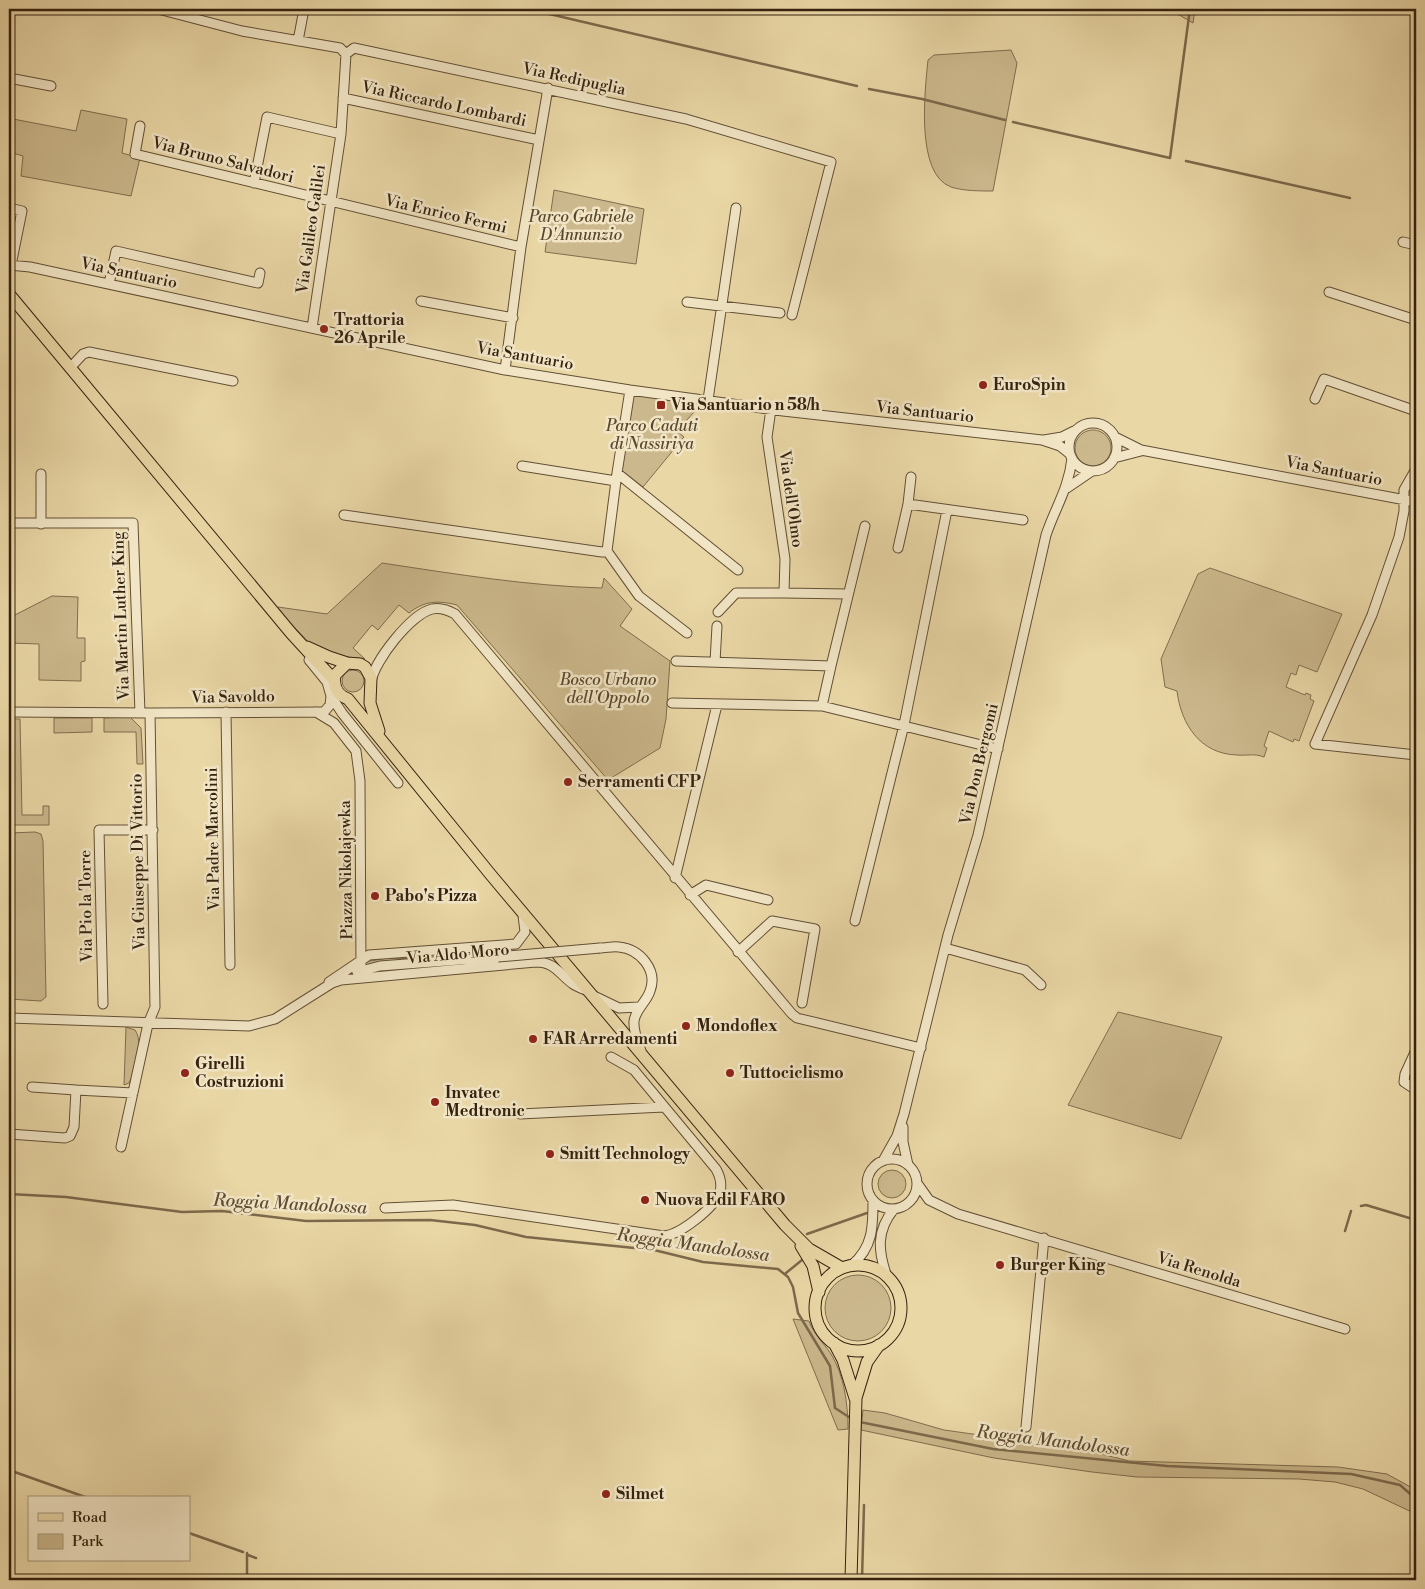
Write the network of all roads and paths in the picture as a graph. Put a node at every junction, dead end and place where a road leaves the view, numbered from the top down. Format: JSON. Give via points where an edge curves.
{"nodes":[{"id":1,"x":158,"y":9,"type":"edge"},
{"id":2,"x":304,"y":9,"type":"edge"},
{"id":3,"x":298,"y":41,"type":"junction"},
{"id":4,"x":346,"y":54,"type":"junction"},
{"id":5,"x":9,"y":78,"type":"edge"},
{"id":6,"x":51,"y":86,"type":"dead end"},
{"id":7,"x":548,"y":88,"type":"junction"},
{"id":8,"x":343,"y":98,"type":"junction"},
{"id":9,"x":140,"y":126,"type":"dead end"},
{"id":10,"x":341,"y":134,"type":"junction"},
{"id":11,"x":539,"y":140,"type":"junction"},
{"id":12,"x":254,"y":183,"type":"junction"},
{"id":13,"x":331,"y":203,"type":"junction"},
{"id":14,"x":9,"y":208,"type":"edge"},
{"id":15,"x":736,"y":208,"type":"dead end"},
{"id":16,"x":1403,"y":242,"type":"dead end"},
{"id":17,"x":1416,"y":245,"type":"edge"},
{"id":18,"x":522,"y":247,"type":"junction"},
{"id":19,"x":10,"y":265,"type":"edge"},
{"id":20,"x":260,"y":273,"type":"dead end"},
{"id":21,"x":108,"y":284,"type":"junction"},
{"id":22,"x":1329,"y":292,"type":"dead end"},
{"id":23,"x":9,"y":294,"type":"edge"},
{"id":24,"x":421,"y":301,"type":"dead end"},
{"id":25,"x":687,"y":302,"type":"dead end"},
{"id":26,"x":721,"y":307,"type":"junction"},
{"id":27,"x":780,"y":313,"type":"dead end"},
{"id":28,"x":792,"y":314,"type":"dead end"},
{"id":29,"x":513,"y":318,"type":"junction"},
{"id":30,"x":1416,"y":320,"type":"edge"},
{"id":31,"x":312,"y":328,"type":"junction"},
{"id":32,"x":70,"y":368,"type":"junction"},
{"id":33,"x":505,"y":370,"type":"junction"},
{"id":34,"x":233,"y":381,"type":"dead end"},
{"id":35,"x":630,"y":390,"type":"junction"},
{"id":36,"x":1315,"y":399,"type":"dead end"},
{"id":37,"x":708,"y":400,"type":"junction"},
{"id":38,"x":770,"y":409,"type":"junction"},
{"id":39,"x":1416,"y":411,"type":"edge"},
{"id":40,"x":1075,"y":431,"type":"junction"},
{"id":41,"x":1115,"y":437,"type":"junction"},
{"id":42,"x":1042,"y":440,"type":"junction"},
{"id":43,"x":1141,"y":450,"type":"junction"},
{"id":44,"x":1071,"y":456,"type":"junction"},
{"id":45,"x":1114,"y":458,"type":"junction"},
{"id":46,"x":522,"y":466,"type":"dead end"},
{"id":47,"x":1416,"y":469,"type":"edge"},
{"id":48,"x":1092,"y":471,"type":"junction"},
{"id":49,"x":41,"y":474,"type":"dead end"},
{"id":50,"x":617,"y":477,"type":"junction"},
{"id":51,"x":911,"y":477,"type":"dead end"},
{"id":52,"x":1067,"y":488,"type":"junction"},
{"id":53,"x":1403,"y":500,"type":"junction"},
{"id":54,"x":1416,"y":502,"type":"edge"},
{"id":55,"x":908,"y":504,"type":"junction"},
{"id":56,"x":947,"y":510,"type":"junction"},
{"id":57,"x":344,"y":515,"type":"dead end"},
{"id":58,"x":1023,"y":520,"type":"dead end"},
{"id":59,"x":9,"y":523,"type":"edge"},
{"id":60,"x":41,"y":524,"type":"junction"},
{"id":61,"x":865,"y":526,"type":"dead end"},
{"id":62,"x":898,"y":548,"type":"dead end"},
{"id":63,"x":607,"y":552,"type":"junction"},
{"id":64,"x":738,"y":570,"type":"dead end"},
{"id":65,"x":784,"y":593,"type":"junction"},
{"id":66,"x":848,"y":594,"type":"junction"},
{"id":67,"x":718,"y":612,"type":"dead end"},
{"id":68,"x":717,"y":626,"type":"dead end"},
{"id":69,"x":686,"y":633,"type":"dead end"},
{"id":70,"x":295,"y":637,"type":"junction"},
{"id":71,"x":382,"y":655,"type":"junction"},
{"id":72,"x":676,"y":661,"type":"dead end"},
{"id":73,"x":715,"y":662,"type":"junction"},
{"id":74,"x":351,"y":663,"type":"junction"},
{"id":75,"x":831,"y":666,"type":"junction"},
{"id":76,"x":334,"y":680,"type":"junction"},
{"id":77,"x":370,"y":686,"type":"junction"},
{"id":78,"x":331,"y":696,"type":"junction"},
{"id":79,"x":348,"y":699,"type":"junction"},
{"id":80,"x":672,"y":703,"type":"dead end"},
{"id":81,"x":717,"y":705,"type":"junction"},
{"id":82,"x":822,"y":706,"type":"junction"},
{"id":83,"x":9,"y":712,"type":"edge"},
{"id":84,"x":226,"y":712,"type":"junction"},
{"id":85,"x":320,"y":712,"type":"junction"},
{"id":86,"x":140,"y":713,"type":"junction"},
{"id":87,"x":150,"y":713,"type":"junction"},
{"id":88,"x":904,"y":725,"type":"junction"},
{"id":89,"x":383,"y":742,"type":"junction"},
{"id":90,"x":998,"y":749,"type":"junction"},
{"id":91,"x":1416,"y":756,"type":"edge"},
{"id":92,"x":398,"y":783,"type":"dead end"},
{"id":93,"x":153,"y":830,"type":"junction"},
{"id":94,"x":675,"y":878,"type":"junction"},
{"id":95,"x":690,"y":895,"type":"junction"},
{"id":96,"x":768,"y":900,"type":"dead end"},
{"id":97,"x":523,"y":913,"type":"junction"},
{"id":98,"x":855,"y":921,"type":"dead end"},
{"id":99,"x":945,"y":948,"type":"junction"},
{"id":100,"x":738,"y":952,"type":"junction"},
{"id":101,"x":361,"y":959,"type":"junction"},
{"id":102,"x":436,"y":963,"type":"junction"},
{"id":103,"x":230,"y":965,"type":"dead end"},
{"id":104,"x":363,"y":974,"type":"junction"},
{"id":105,"x":378,"y":976,"type":"junction"},
{"id":106,"x":1041,"y":986,"type":"dead end"},
{"id":107,"x":324,"y":987,"type":"junction"},
{"id":108,"x":591,"y":994,"type":"junction"},
{"id":109,"x":802,"y":1003,"type":"dead end"},
{"id":110,"x":103,"y":1004,"type":"dead end"},
{"id":111,"x":638,"y":1007,"type":"junction"},
{"id":112,"x":9,"y":1018,"type":"edge"},
{"id":113,"x":148,"y":1024,"type":"junction"},
{"id":114,"x":921,"y":1048,"type":"junction"},
{"id":115,"x":1416,"y":1050,"type":"edge"},
{"id":116,"x":611,"y":1057,"type":"dead end"},
{"id":117,"x":644,"y":1057,"type":"junction"},
{"id":118,"x":634,"y":1070,"type":"junction"},
{"id":119,"x":32,"y":1088,"type":"dead end"},
{"id":120,"x":76,"y":1090,"type":"junction"},
{"id":121,"x":1416,"y":1090,"type":"edge"},
{"id":122,"x":133,"y":1093,"type":"junction"},
{"id":123,"x":664,"y":1106,"type":"junction"},
{"id":124,"x":520,"y":1114,"type":"dead end"},
{"id":125,"x":904,"y":1114,"type":"junction"},
{"id":126,"x":9,"y":1134,"type":"edge"},
{"id":127,"x":121,"y":1147,"type":"dead end"},
{"id":128,"x":883,"y":1161,"type":"junction"},
{"id":129,"x":908,"y":1164,"type":"junction"},
{"id":130,"x":917,"y":1184,"type":"junction"},
{"id":131,"x":873,"y":1200,"type":"junction"},
{"id":132,"x":929,"y":1200,"type":"junction"},
{"id":133,"x":910,"y":1202,"type":"junction"},
{"id":134,"x":385,"y":1208,"type":"dead end"},
{"id":135,"x":894,"y":1209,"type":"junction"},
{"id":136,"x":795,"y":1236,"type":"junction"},
{"id":137,"x":1044,"y":1238,"type":"junction"},
{"id":138,"x":847,"y":1267,"type":"junction"},
{"id":139,"x":887,"y":1277,"type":"junction"},
{"id":140,"x":818,"y":1292,"type":"junction"},
{"id":141,"x":1345,"y":1329,"type":"dead end"},
{"id":142,"x":834,"y":1343,"type":"junction"},
{"id":143,"x":879,"y":1345,"type":"junction"},
{"id":144,"x":855,"y":1404,"type":"junction"},
{"id":145,"x":1026,"y":1427,"type":"dead end"},
{"id":146,"x":851,"y":1580,"type":"edge"}],
"edges":[{"from":1,"to":3,"type":"street","name":"Via Redipuglia","via":[[242,31]]},
{"from":2,"to":3,"type":"street"},
{"from":3,"to":4,"type":"street","name":"Via Redipuglia","via":[[340,48]]},
{"from":4,"to":7,"type":"street","name":"Via Redipuglia","via":[[354,48]]},
{"from":4,"to":8,"type":"street","name":"Via Galileo Galilei"},
{"from":5,"to":6,"type":"street"},
{"from":7,"to":11,"type":"street"},
{"from":7,"to":28,"type":"street","name":"Via Redipuglia","via":[[686,119],[831,162]]},
{"from":8,"to":10,"type":"street","name":"Via Galileo Galilei"},
{"from":8,"to":11,"type":"street","name":"Via Riccardo Lombardi"},
{"from":9,"to":12,"type":"street","name":"Via Bruno Salvadori","via":[[135,154]]},
{"from":10,"to":12,"type":"street","via":[[267,117]]},
{"from":10,"to":13,"type":"street","name":"Via Galileo Galilei"},
{"from":11,"to":18,"type":"street"},
{"from":12,"to":13,"type":"street","name":"Via Bruno Salvadori"},
{"from":13,"to":18,"type":"street","name":"Via Enrico Fermi"},
{"from":13,"to":31,"type":"street","name":"Via Galileo Galilei"},
{"from":14,"to":19,"type":"street","via":[[22,210]]},
{"from":15,"to":26,"type":"street"},
{"from":16,"to":17,"type":"street"},
{"from":18,"to":29,"type":"street","name":"Via Enrico Fermi"},
{"from":19,"to":21,"type":"street","name":"Via Santuario"},
{"from":20,"to":21,"type":"street","via":[[258,283],[116,251]]},
{"from":21,"to":31,"type":"street","name":"Via Santuario"},
{"from":22,"to":30,"type":"street"},
{"from":23,"to":32,"type":"main road"},
{"from":24,"to":29,"type":"street"},
{"from":25,"to":26,"type":"street"},
{"from":26,"to":27,"type":"street"},
{"from":26,"to":37,"type":"street"},
{"from":29,"to":33,"type":"street","name":"Via Enrico Fermi"},
{"from":31,"to":33,"type":"street","name":"Via Santuario"},
{"from":32,"to":34,"type":"street","via":[[89,352]]},
{"from":32,"to":70,"type":"main road"},
{"from":33,"to":35,"type":"street","name":"Via Santuario"},
{"from":35,"to":37,"type":"street","name":"Via Santuario"},
{"from":35,"to":50,"type":"street"},
{"from":36,"to":39,"type":"street","via":[[1324,379]]},
{"from":37,"to":38,"type":"street","name":"Via Santuario"},
{"from":38,"to":42,"type":"street","name":"Via Santuario"},
{"from":38,"to":65,"type":"street","name":"Via dell'Olmo","via":[[767,437],[785,559]]},
{"from":40,"to":41,"type":"street","via":[[1081,426],[1096,423],[1110,430]]},
{"from":40,"to":42,"type":"street","name":"Via Santuario"},
{"from":40,"to":44,"type":"street","via":[[1069,446]]},
{"from":41,"to":43,"type":"street","name":"Via Santuario"},
{"from":41,"to":45,"type":"street"},
{"from":42,"to":44,"type":"street","name":"Via Santuario","via":[[1060,446]]},
{"from":43,"to":45,"type":"street","name":"Via Santuario"},
{"from":43,"to":53,"type":"street","name":"Via Santuario"},
{"from":44,"to":48,"type":"street","via":[[1084,469]]},
{"from":44,"to":52,"type":"street","name":"Via Don Bergomi"},
{"from":45,"to":48,"type":"street","via":[[1109,465]]},
{"from":46,"to":50,"type":"street"},
{"from":47,"to":53,"type":"street","via":[[1404,490]]},
{"from":48,"to":52,"type":"street","name":"Via Don Bergomi"},
{"from":49,"to":60,"type":"street"},
{"from":50,"to":63,"type":"street"},
{"from":50,"to":64,"type":"street"},
{"from":51,"to":55,"type":"street"},
{"from":52,"to":90,"type":"street","name":"Via Don Bergomi","via":[[1054,510],[1046,535]]},
{"from":53,"to":54,"type":"street","name":"Via Santuario"},
{"from":53,"to":91,"type":"street","via":[[1399,537],[1389,569],[1315,744]]},
{"from":55,"to":56,"type":"street"},
{"from":55,"to":62,"type":"street"},
{"from":56,"to":58,"type":"street"},
{"from":56,"to":88,"type":"street"},
{"from":57,"to":63,"type":"street"},
{"from":59,"to":60,"type":"street","name":"Via Martin Luther King"},
{"from":60,"to":86,"type":"street","name":"Via Martin Luther King","via":[[133,523]]},
{"from":61,"to":66,"type":"street"},
{"from":63,"to":69,"type":"street","via":[[639,596]]},
{"from":65,"to":66,"type":"street"},
{"from":65,"to":67,"type":"street","via":[[736,593]]},
{"from":66,"to":75,"type":"street"},
{"from":68,"to":73,"type":"street"},
{"from":70,"to":74,"type":"main road","via":[[314,651]]},
{"from":70,"to":76,"type":"main road"},
{"from":70,"to":78,"type":"street","via":[[327,682]]},
{"from":71,"to":74,"type":"street","via":[[363,663]]},
{"from":71,"to":77,"type":"street","via":[[372,673]]},
{"from":71,"to":94,"type":"street","via":[[417,617],[432,609],[455,614]]},
{"from":72,"to":73,"type":"street"},
{"from":73,"to":75,"type":"street"},
{"from":74,"to":76,"type":"main road","via":[[338,670]]},
{"from":74,"to":77,"type":"main road","via":[[365,667],[369,672]]},
{"from":75,"to":82,"type":"street"},
{"from":76,"to":79,"type":"main road","via":[[338,692]]},
{"from":77,"to":79,"type":"main road","via":[[364,696]]},
{"from":77,"to":89,"type":"main road","via":[[372,714]]},
{"from":78,"to":85,"type":"street","via":[[330,706]]},
{"from":78,"to":92,"type":"street"},
{"from":79,"to":89,"type":"main road"},
{"from":80,"to":81,"type":"street"},
{"from":81,"to":82,"type":"street"},
{"from":81,"to":94,"type":"street"},
{"from":82,"to":88,"type":"street"},
{"from":83,"to":86,"type":"street"},
{"from":84,"to":85,"type":"street","name":"Via Savoldo"},
{"from":84,"to":87,"type":"street","name":"Via Savoldo"},
{"from":84,"to":103,"type":"street","name":"Via Padre Marcolini"},
{"from":85,"to":101,"type":"street","name":"Piazza Nikolajewka","via":[[334,723],[356,751],[360,781]]},
{"from":86,"to":87,"type":"street"},
{"from":87,"to":93,"type":"street","name":"Via Giuseppe Di Vittorio"},
{"from":88,"to":90,"type":"street"},
{"from":88,"to":98,"type":"street"},
{"from":89,"to":97,"type":"main road"},
{"from":90,"to":99,"type":"street","name":"Via Don Bergomi","via":[[978,835]]},
{"from":93,"to":110,"type":"street","name":"Via Pio la Torre","via":[[100,830]]},
{"from":93,"to":113,"type":"street","name":"Via Giuseppe Di Vittorio","via":[[154,1007]]},
{"from":94,"to":95,"type":"street"},
{"from":95,"to":96,"type":"street","via":[[706,885]]},
{"from":95,"to":100,"type":"street"},
{"from":97,"to":101,"type":"street","name":"Via Aldo Moro","via":[[526,932],[516,944],[369,955]]},
{"from":97,"to":108,"type":"main road"},
{"from":99,"to":106,"type":"street","via":[[1025,970]]},
{"from":99,"to":114,"type":"street","name":"Via Don Bergomi"},
{"from":100,"to":109,"type":"street","via":[[772,921],[815,929]]},
{"from":100,"to":114,"type":"street","via":[[797,1018]]},
{"from":101,"to":104,"type":"street","name":"Piazza Nikolajewka"},
{"from":101,"to":107,"type":"street","name":"Via Aldo Moro"},
{"from":102,"to":104,"type":"street","via":[[380,966]]},
{"from":102,"to":105,"type":"street"},
{"from":102,"to":111,"type":"street","bridge":true,"via":[[618,947],[633,951],[651,970],[650,991]]},
{"from":104,"to":105,"type":"street","name":"Via Aldo Moro"},
{"from":104,"to":107,"type":"street","name":"Via Aldo Moro"},
{"from":105,"to":108,"type":"street","name":"Via Aldo Moro","via":[[541,962],[555,966],[573,985]]},
{"from":107,"to":113,"type":"street","name":"Via Aldo Moro","via":[[275,1019],[249,1026]]},
{"from":108,"to":111,"type":"street","name":"Via Aldo Moro","via":[[619,1008]]},
{"from":108,"to":117,"type":"main road"},
{"from":111,"to":117,"type":"street","via":[[634,1023]]},
{"from":112,"to":113,"type":"street","name":"Via Aldo Moro"},
{"from":113,"to":122,"type":"street","name":"Via Giuseppe Di Vittorio"},
{"from":114,"to":125,"type":"street","name":"Via Don Bergomi"},
{"from":115,"to":121,"type":"street","via":[[1404,1082]]},
{"from":116,"to":118,"type":"street"},
{"from":117,"to":118,"type":"street"},
{"from":117,"to":136,"type":"main road"},
{"from":118,"to":123,"type":"street"},
{"from":119,"to":120,"type":"street"},
{"from":120,"to":122,"type":"street"},
{"from":120,"to":126,"type":"street","via":[[74,1127],[70,1136]]},
{"from":122,"to":127,"type":"street","name":"Via Giuseppe Di Vittorio"},
{"from":123,"to":124,"type":"street"},
{"from":123,"to":134,"type":"street","via":[[721,1179],[715,1202],[679,1232],[664,1236],[452,1206]]},
{"from":125,"to":128,"type":"street","name":"Via Don Bergomi","via":[[897,1136]]},
{"from":125,"to":129,"type":"street","name":"Via Don Bergomi","via":[[903,1142]]},
{"from":128,"to":129,"type":"street","via":[[891,1159]]},
{"from":128,"to":131,"type":"street","name":"Via Don Bergomi","via":[[873,1168],[868,1180],[868,1192]]},
{"from":129,"to":130,"type":"street","name":"Via Don Bergomi","via":[[915,1173]]},
{"from":130,"to":132,"type":"street","name":"Via Renolda"},
{"from":130,"to":133,"type":"street","via":[[916,1194]]},
{"from":131,"to":135,"type":"street","via":[[879,1206]]},
{"from":131,"to":138,"type":"street","via":[[869,1241],[862,1257]]},
{"from":132,"to":133,"type":"street"},
{"from":132,"to":137,"type":"street","name":"Via Renolda","via":[[958,1214]]},
{"from":133,"to":135,"type":"street"},
{"from":135,"to":139,"type":"street","via":[[882,1227],[880,1238],[881,1259]]},
{"from":136,"to":138,"type":"main road","via":[[820,1257]]},
{"from":136,"to":140,"type":"main road","via":[[812,1266]]},
{"from":137,"to":141,"type":"street","name":"Via Renolda"},
{"from":137,"to":145,"type":"street"},
{"from":138,"to":139,"type":"main road","via":[[874,1268]]},
{"from":138,"to":140,"type":"main road","via":[[828,1277]]},
{"from":139,"to":143,"type":"main road","via":[[898,1293],[900,1313],[894,1332]]},
{"from":140,"to":142,"type":"main road","via":[[819,1326]]},
{"from":142,"to":143,"type":"main road","via":[[852,1350]]},
{"from":142,"to":144,"type":"main road","via":[[843,1360]]},
{"from":143,"to":144,"type":"main road","via":[[867,1362]]},
{"from":144,"to":146,"type":"main road"}]}
